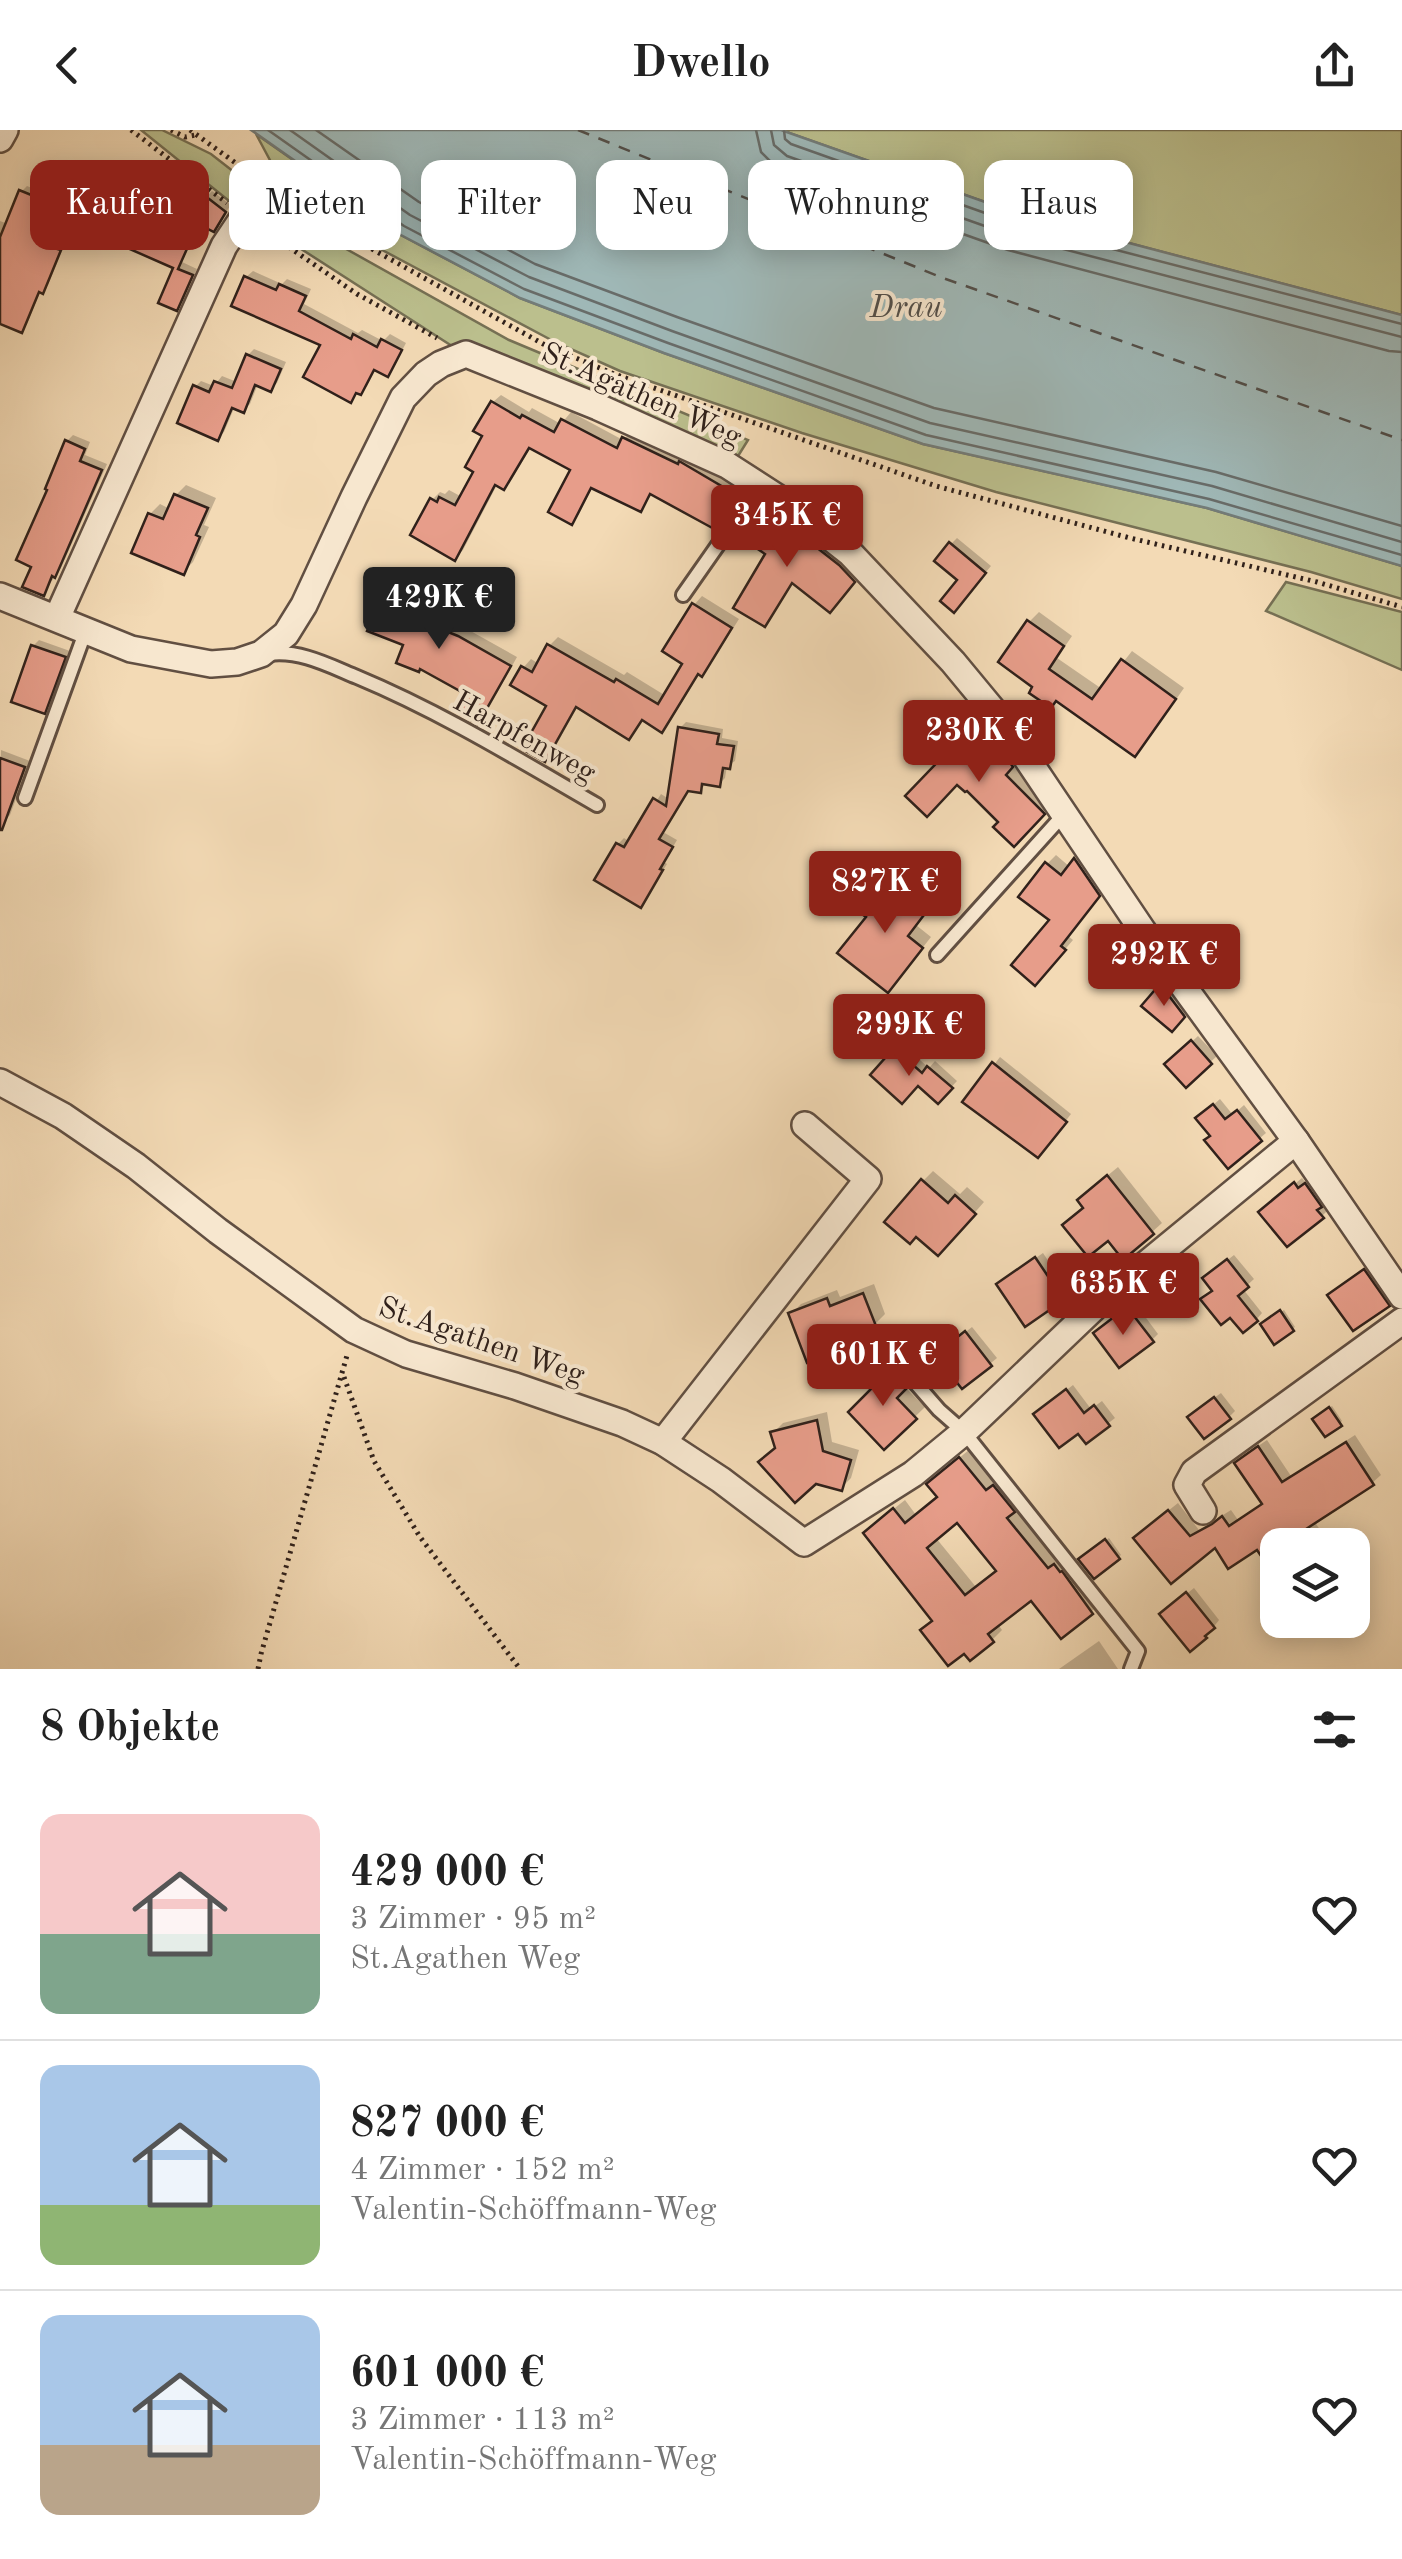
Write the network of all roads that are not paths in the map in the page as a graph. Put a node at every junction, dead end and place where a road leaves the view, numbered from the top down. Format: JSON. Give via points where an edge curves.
{"nodes":[{"id":1,"x":4,"y":130,"type":"edge"},
{"id":2,"x":0,"y":139,"type":"edge"},
{"id":3,"x":229,"y":238,"type":"edge"},
{"id":4,"x":760,"y":485,"type":"junction"},
{"id":5,"x":683,"y":595,"type":"dead end"},
{"id":6,"x":0,"y":596,"type":"edge"},
{"id":7,"x":57,"y":618,"type":"junction"},
{"id":8,"x":86,"y":630,"type":"junction"},
{"id":9,"x":261,"y":654,"type":"junction"},
{"id":10,"x":25,"y":798,"type":"dead end"},
{"id":11,"x":597,"y":805,"type":"dead end"},
{"id":12,"x":1065,"y":813,"type":"junction"},
{"id":13,"x":937,"y":955,"type":"dead end"},
{"id":14,"x":0,"y":1082,"type":"edge"},
{"id":15,"x":806,"y":1125,"type":"dead end"},
{"id":16,"x":1296,"y":1141,"type":"junction"},
{"id":17,"x":1402,"y":1296,"type":"edge"},
{"id":18,"x":1402,"y":1321,"type":"edge"},
{"id":19,"x":878,"y":1340,"type":"dead end"},
{"id":20,"x":964,"y":1432,"type":"junction"},
{"id":21,"x":663,"y":1442,"type":"junction"},
{"id":22,"x":1203,"y":1511,"type":"dead end"},
{"id":23,"x":1131,"y":1669,"type":"edge"}],
"edges":[{"from":1,"to":2,"type":"street"},
{"from":3,"to":7,"type":"street"},
{"from":4,"to":5,"type":"lane"},
{"from":4,"to":9,"type":"street","name":"St.Agathen Weg","via":[[598,407],[466,354],[440,364],[403,398],[304,605],[286,634]]},
{"from":4,"to":12,"type":"street","name":"St.Agathen Weg","via":[[850,553],[953,662]]},
{"from":6,"to":7,"type":"street"},
{"from":7,"to":8,"type":"street"},
{"from":8,"to":9,"type":"street","via":[[131,649],[211,664]]},
{"from":8,"to":10,"type":"lane"},
{"from":9,"to":11,"type":"lane","name":"Harpfenweg","via":[[288,652],[399,694]]},
{"from":12,"to":13,"type":"lane"},
{"from":12,"to":16,"type":"street","name":"St.Agathen Weg"},
{"from":14,"to":21,"type":"street","name":"St.Agathen Weg","via":[[136,1166],[354,1330]]},
{"from":15,"to":21,"type":"street","via":[[868,1179]]},
{"from":16,"to":17,"type":"street","name":"St.Agathen Weg"},
{"from":16,"to":20,"type":"street","via":[[1100,1302]]},
{"from":18,"to":22,"type":"street","via":[[1194,1472],[1187,1485]]},
{"from":19,"to":20,"type":"lane"},
{"from":20,"to":21,"type":"street","name":"St.Agathen Weg","via":[[914,1474],[804,1543]]},
{"from":20,"to":23,"type":"lane","via":[[1138,1651]]}]}
